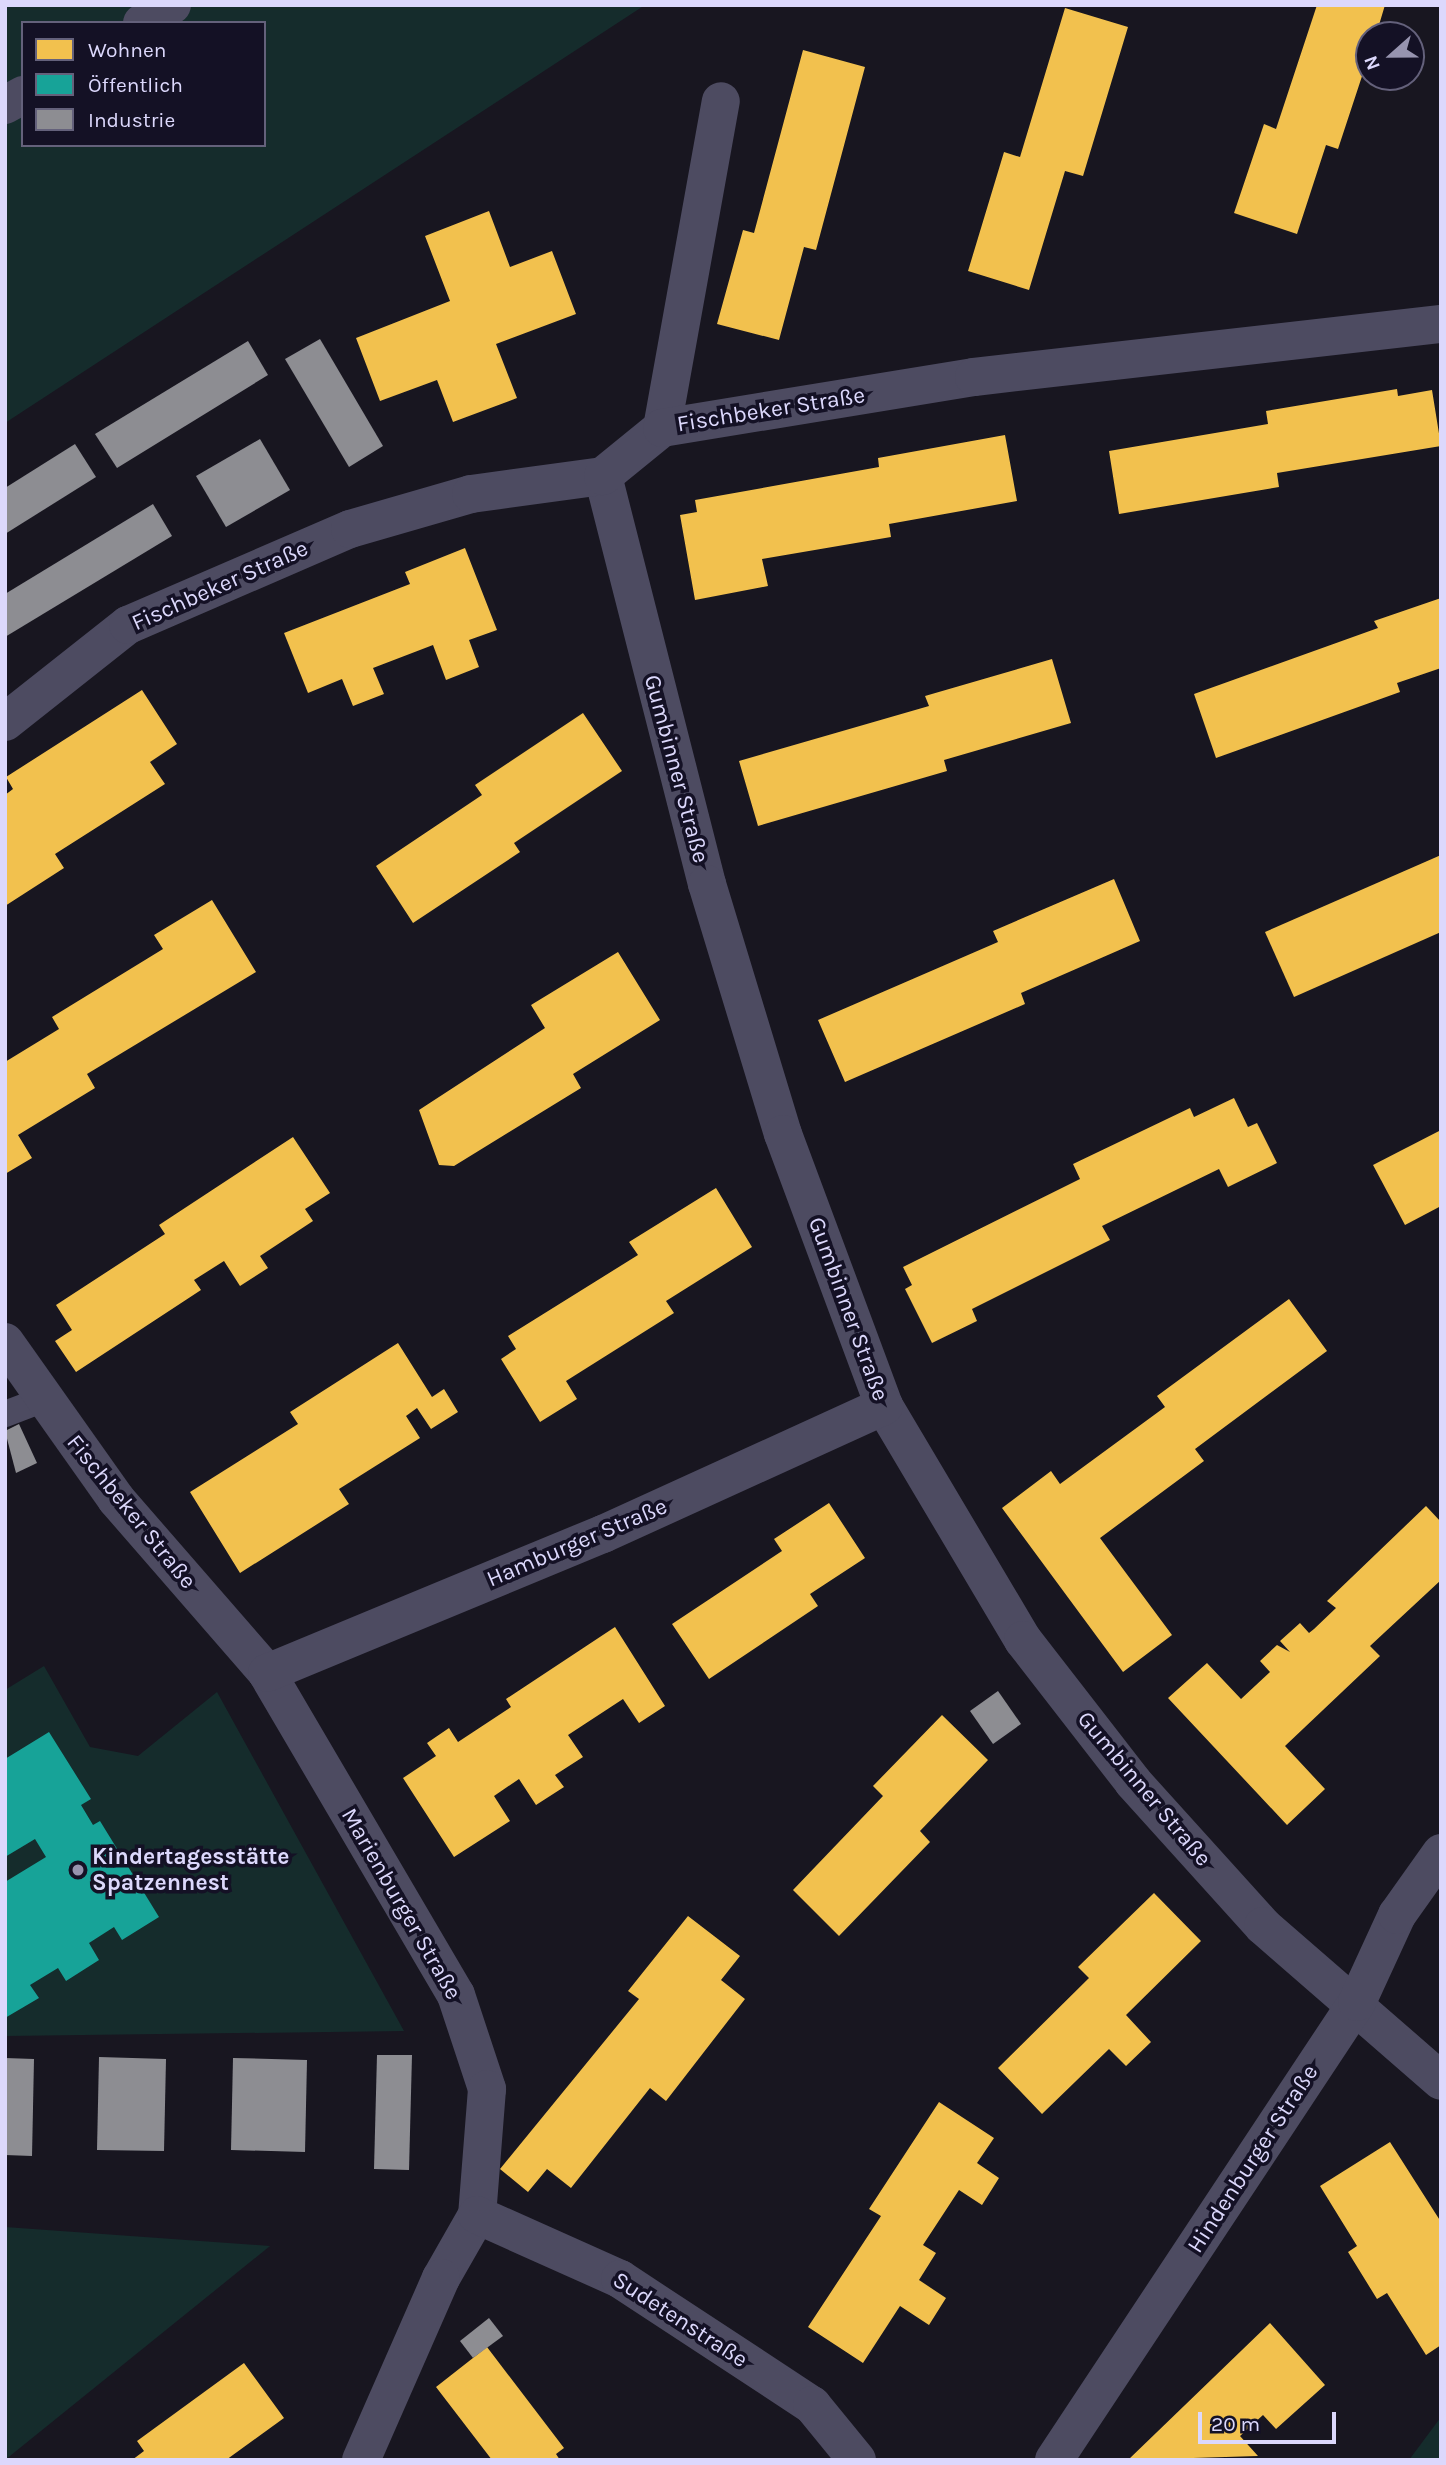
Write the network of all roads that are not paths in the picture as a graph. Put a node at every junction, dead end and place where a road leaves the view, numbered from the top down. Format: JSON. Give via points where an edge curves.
{"nodes":[{"id":1,"x":172,"y":5,"type":"edge"},
{"id":2,"x":145,"y":21,"type":"edge"},
{"id":3,"x":21,"y":96,"type":"edge"},
{"id":4,"x":721,"y":101,"type":"dead end"},
{"id":5,"x":5,"y":105,"type":"edge"},
{"id":6,"x":1441,"y":324,"type":"edge"},
{"id":7,"x":662,"y":428,"type":"junction"},
{"id":8,"x":603,"y":476,"type":"junction"},
{"id":9,"x":5,"y":722,"type":"edge"},
{"id":10,"x":5,"y":1342,"type":"edge"},
{"id":11,"x":41,"y":1400,"type":"junction"},
{"id":12,"x":884,"y":1406,"type":"junction"},
{"id":13,"x":5,"y":1414,"type":"edge"},
{"id":14,"x":267,"y":1673,"type":"junction"},
{"id":15,"x":1441,"y":1853,"type":"edge"},
{"id":16,"x":1357,"y":2002,"type":"junction"},
{"id":17,"x":1441,"y":2081,"type":"edge"},
{"id":18,"x":477,"y":2215,"type":"junction"},
{"id":19,"x":361,"y":2460,"type":"edge"},
{"id":20,"x":857,"y":2460,"type":"edge"},
{"id":21,"x":1054,"y":2460,"type":"edge"}],
"edges":[{"from":1,"to":2,"type":"street"},
{"from":3,"to":5,"type":"street"},
{"from":4,"to":7,"type":"street"},
{"from":6,"to":7,"type":"street","name":"Fischbeker Straße","via":[[974,377]]},
{"from":7,"to":8,"type":"street","name":"Fischbeker Straße"},
{"from":8,"to":9,"type":"street","name":"Fischbeker Straße","via":[[471,494],[350,529],[128,625]]},
{"from":8,"to":12,"type":"street","name":"Gumbinner Straße","via":[[711,897],[783,1134]]},
{"from":10,"to":11,"type":"street","name":"Fischbeker Straße"},
{"from":11,"to":13,"type":"lane"},
{"from":11,"to":14,"type":"street","name":"Fischbeker Straße","via":[[116,1499]]},
{"from":12,"to":14,"type":"street","name":"Hamburger Straße","via":[[603,1534]]},
{"from":12,"to":16,"type":"street","name":"Gumbinner Straße","via":[[1023,1640],[1133,1782],[1263,1926]]},
{"from":14,"to":18,"type":"street","name":"Marienburger Straße","via":[[456,1994],[487,2089]]},
{"from":15,"to":16,"type":"street","name":"Hindenburger Straße","via":[[1397,1915]]},
{"from":16,"to":17,"type":"street","name":"Gumbinner Straße"},
{"from":16,"to":21,"type":"street","name":"Hindenburger Straße"},
{"from":18,"to":19,"type":"street","name":"Marienburger Straße","via":[[441,2278]]},
{"from":18,"to":20,"type":"street","name":"Sudetenstraße","via":[[620,2279],[812,2405]]}]}
